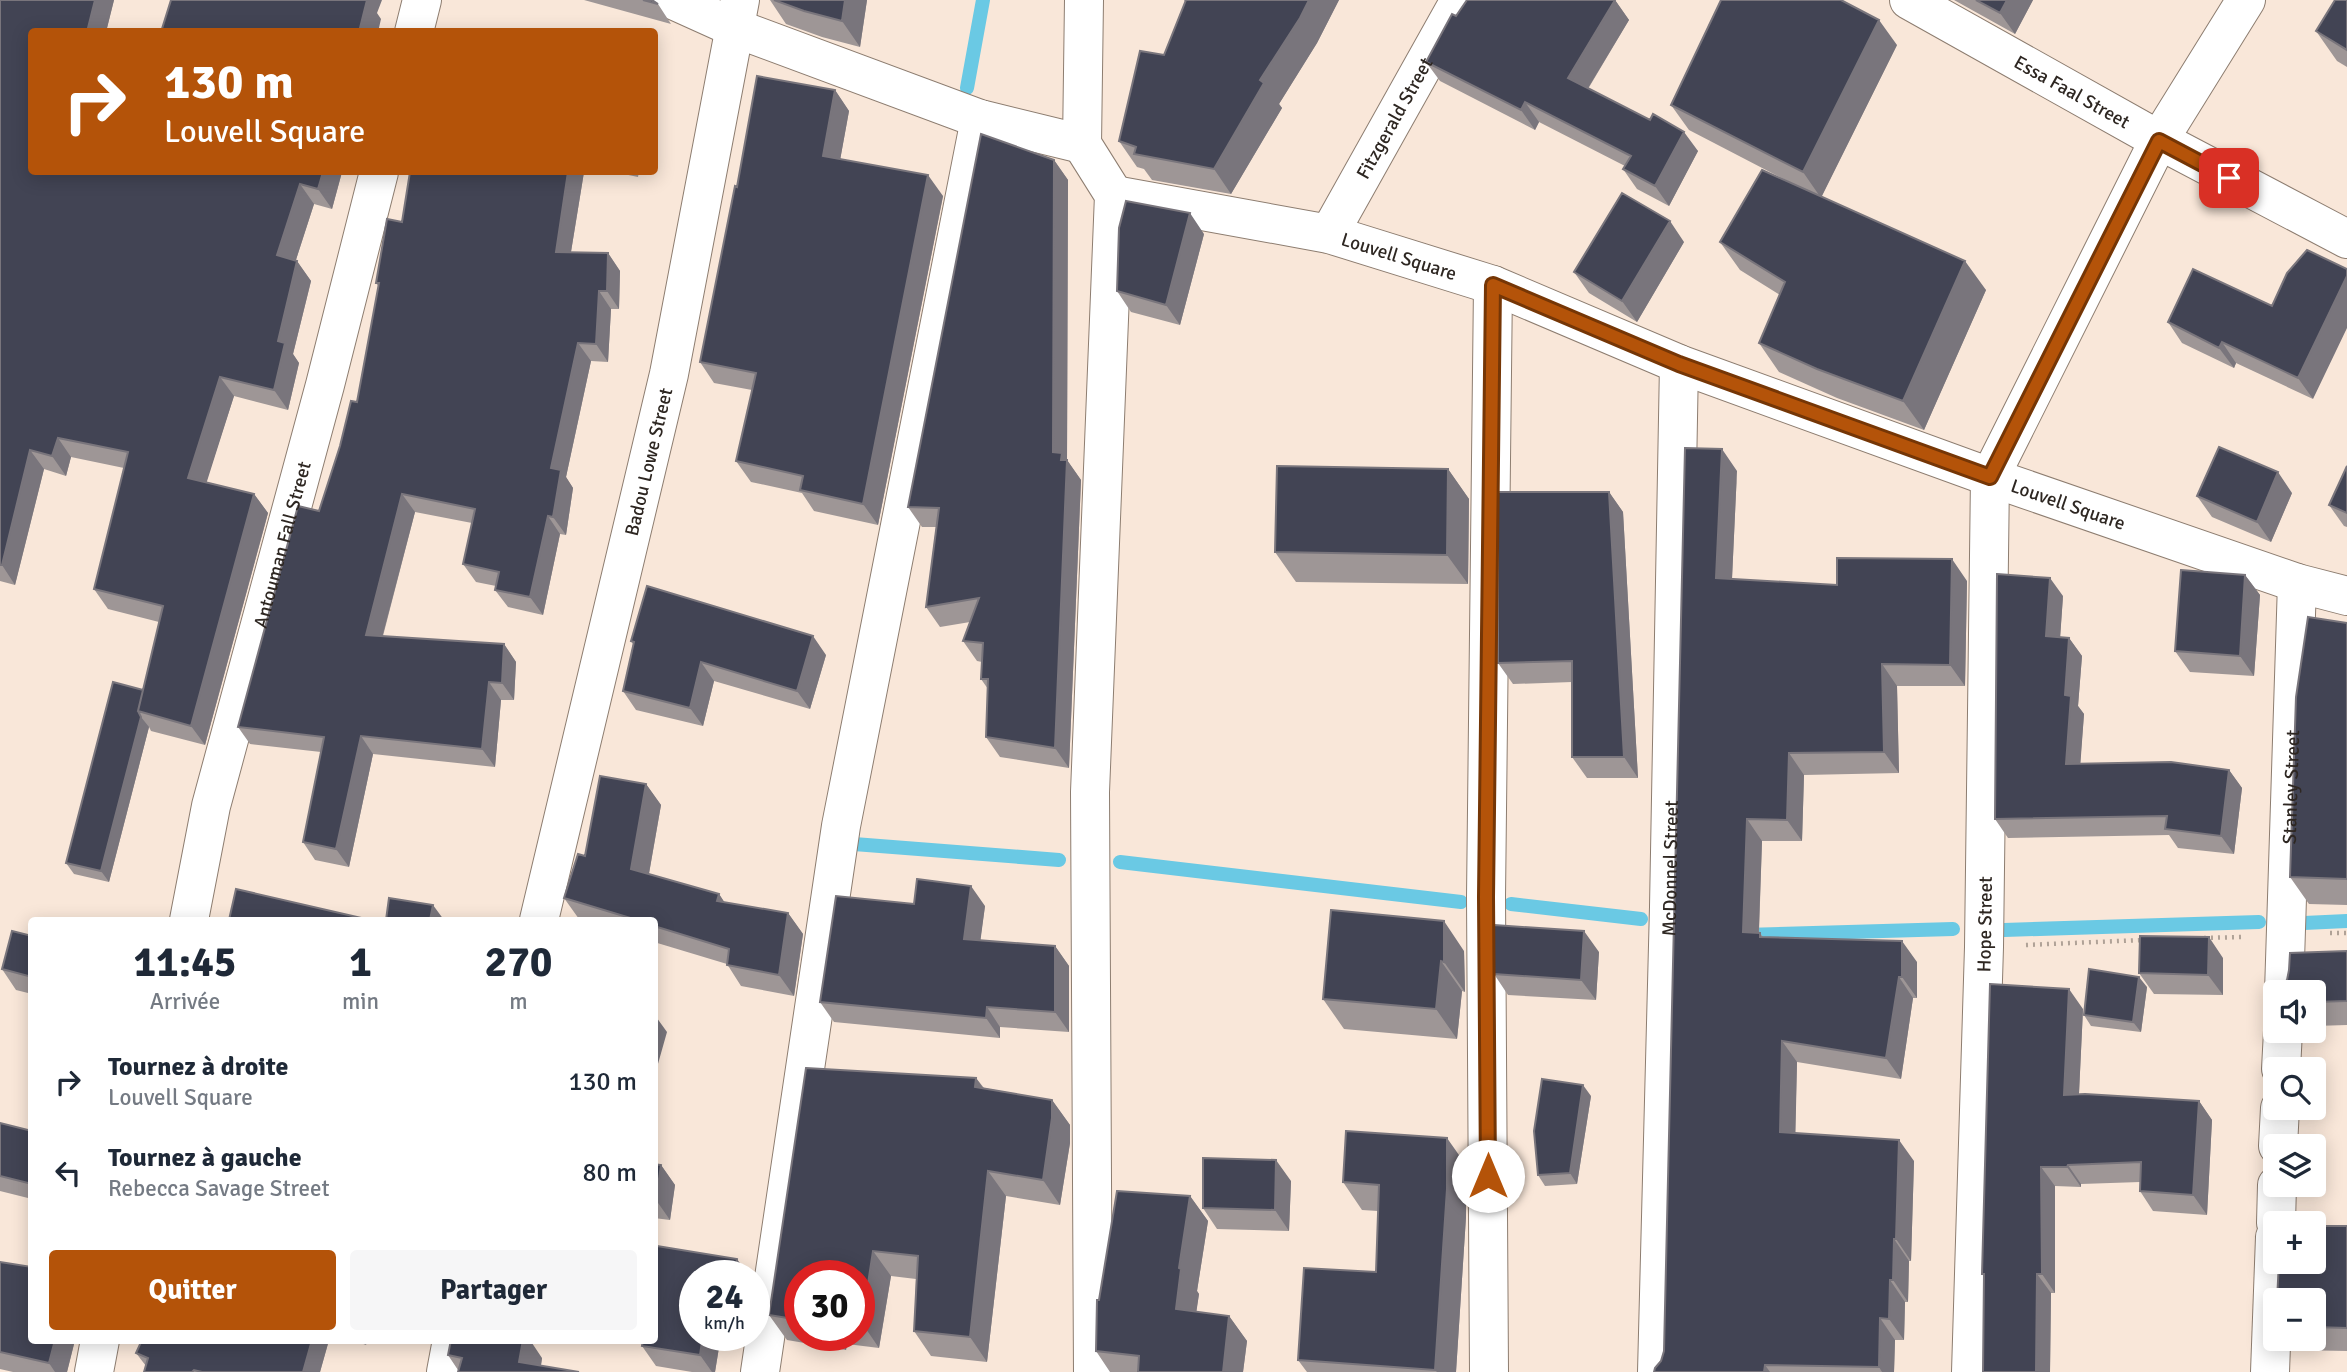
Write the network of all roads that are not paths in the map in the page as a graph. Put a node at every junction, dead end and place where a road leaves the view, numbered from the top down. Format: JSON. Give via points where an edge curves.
{"nodes":[{"id":1,"x":422,"y":0,"type":"edge"},
{"id":2,"x":673,"y":0,"type":"edge"},
{"id":3,"x":1084,"y":0,"type":"edge"},
{"id":4,"x":1460,"y":0,"type":"edge"},
{"id":5,"x":1909,"y":0,"type":"edge"},
{"id":6,"x":2246,"y":0,"type":"edge"},
{"id":7,"x":738,"y":14,"type":"edge"},
{"id":8,"x":415,"y":28,"type":"edge"},
{"id":9,"x":980,"y":119,"type":"junction"},
{"id":10,"x":2159,"y":141,"type":"junction"},
{"id":11,"x":1082,"y":144,"type":"junction"},
{"id":12,"x":378,"y":175,"type":"edge"},
{"id":13,"x":1114,"y":195,"type":"junction"},
{"id":14,"x":1329,"y":234,"type":"junction"},
{"id":15,"x":2347,"y":239,"type":"edge"},
{"id":16,"x":1493,"y":285,"type":"junction"},
{"id":17,"x":1679,"y":364,"type":"junction"},
{"id":18,"x":1990,"y":477,"type":"junction"},
{"id":19,"x":2297,"y":583,"type":"junction"},
{"id":20,"x":2347,"y":596,"type":"edge"},
{"id":21,"x":189,"y":917,"type":"edge"},
{"id":22,"x":540,"y":917,"type":"edge"},
{"id":23,"x":2284,"y":980,"type":"edge"},
{"id":24,"x":2274,"y":1274,"type":"edge"},
{"id":25,"x":99,"y":1344,"type":"edge"},
{"id":26,"x":452,"y":1344,"type":"edge"},
{"id":27,"x":94,"y":1372,"type":"edge"},
{"id":28,"x":446,"y":1372,"type":"edge"},
{"id":29,"x":760,"y":1372,"type":"edge"},
{"id":30,"x":1093,"y":1372,"type":"edge"},
{"id":31,"x":1489,"y":1372,"type":"edge"},
{"id":32,"x":1657,"y":1372,"type":"edge"},
{"id":33,"x":1971,"y":1372,"type":"edge"},
{"id":34,"x":2270,"y":1372,"type":"edge"}],
"edges":[{"from":1,"to":8,"type":"street"},
{"from":2,"to":7,"type":"street"},
{"from":3,"to":11,"type":"street"},
{"from":4,"to":14,"type":"street","name":"Fitzgerald Street"},
{"from":5,"to":10,"type":"street","name":"Essa Faal Street"},
{"from":6,"to":10,"type":"street"},
{"from":7,"to":9,"type":"street"},
{"from":7,"to":22,"type":"street","name":"Badou Lowe Street","via":[[669,374]]},
{"from":9,"to":11,"type":"street"},
{"from":9,"to":29,"type":"street","via":[[841,826]]},
{"from":10,"to":15,"type":"street","name":"Essa Faal Street"},
{"from":10,"to":18,"type":"street"},
{"from":11,"to":13,"type":"street"},
{"from":12,"to":21,"type":"street","name":"Antouman Fall Street","via":[[211,806]]},
{"from":13,"to":14,"type":"street","name":"Louvell Square"},
{"from":13,"to":30,"type":"street","via":[[1090,792]]},
{"from":14,"to":16,"type":"street","name":"Louvell Square"},
{"from":16,"to":17,"type":"street","name":"Louvell Square"},
{"from":16,"to":31,"type":"street","via":[[1486,897]]},
{"from":17,"to":18,"type":"street","name":"Louvell Square"},
{"from":17,"to":32,"type":"street","name":"McDonnel Street"},
{"from":18,"to":19,"type":"street","name":"Louvell Square"},
{"from":18,"to":33,"type":"street","name":"Hope Street","via":[[1984,947]]},
{"from":19,"to":20,"type":"street","name":"Louvell Square"},
{"from":19,"to":23,"type":"street","name":"Stanley Street"},
{"from":24,"to":34,"type":"street"},
{"from":25,"to":27,"type":"street"},
{"from":26,"to":28,"type":"street"}]}
